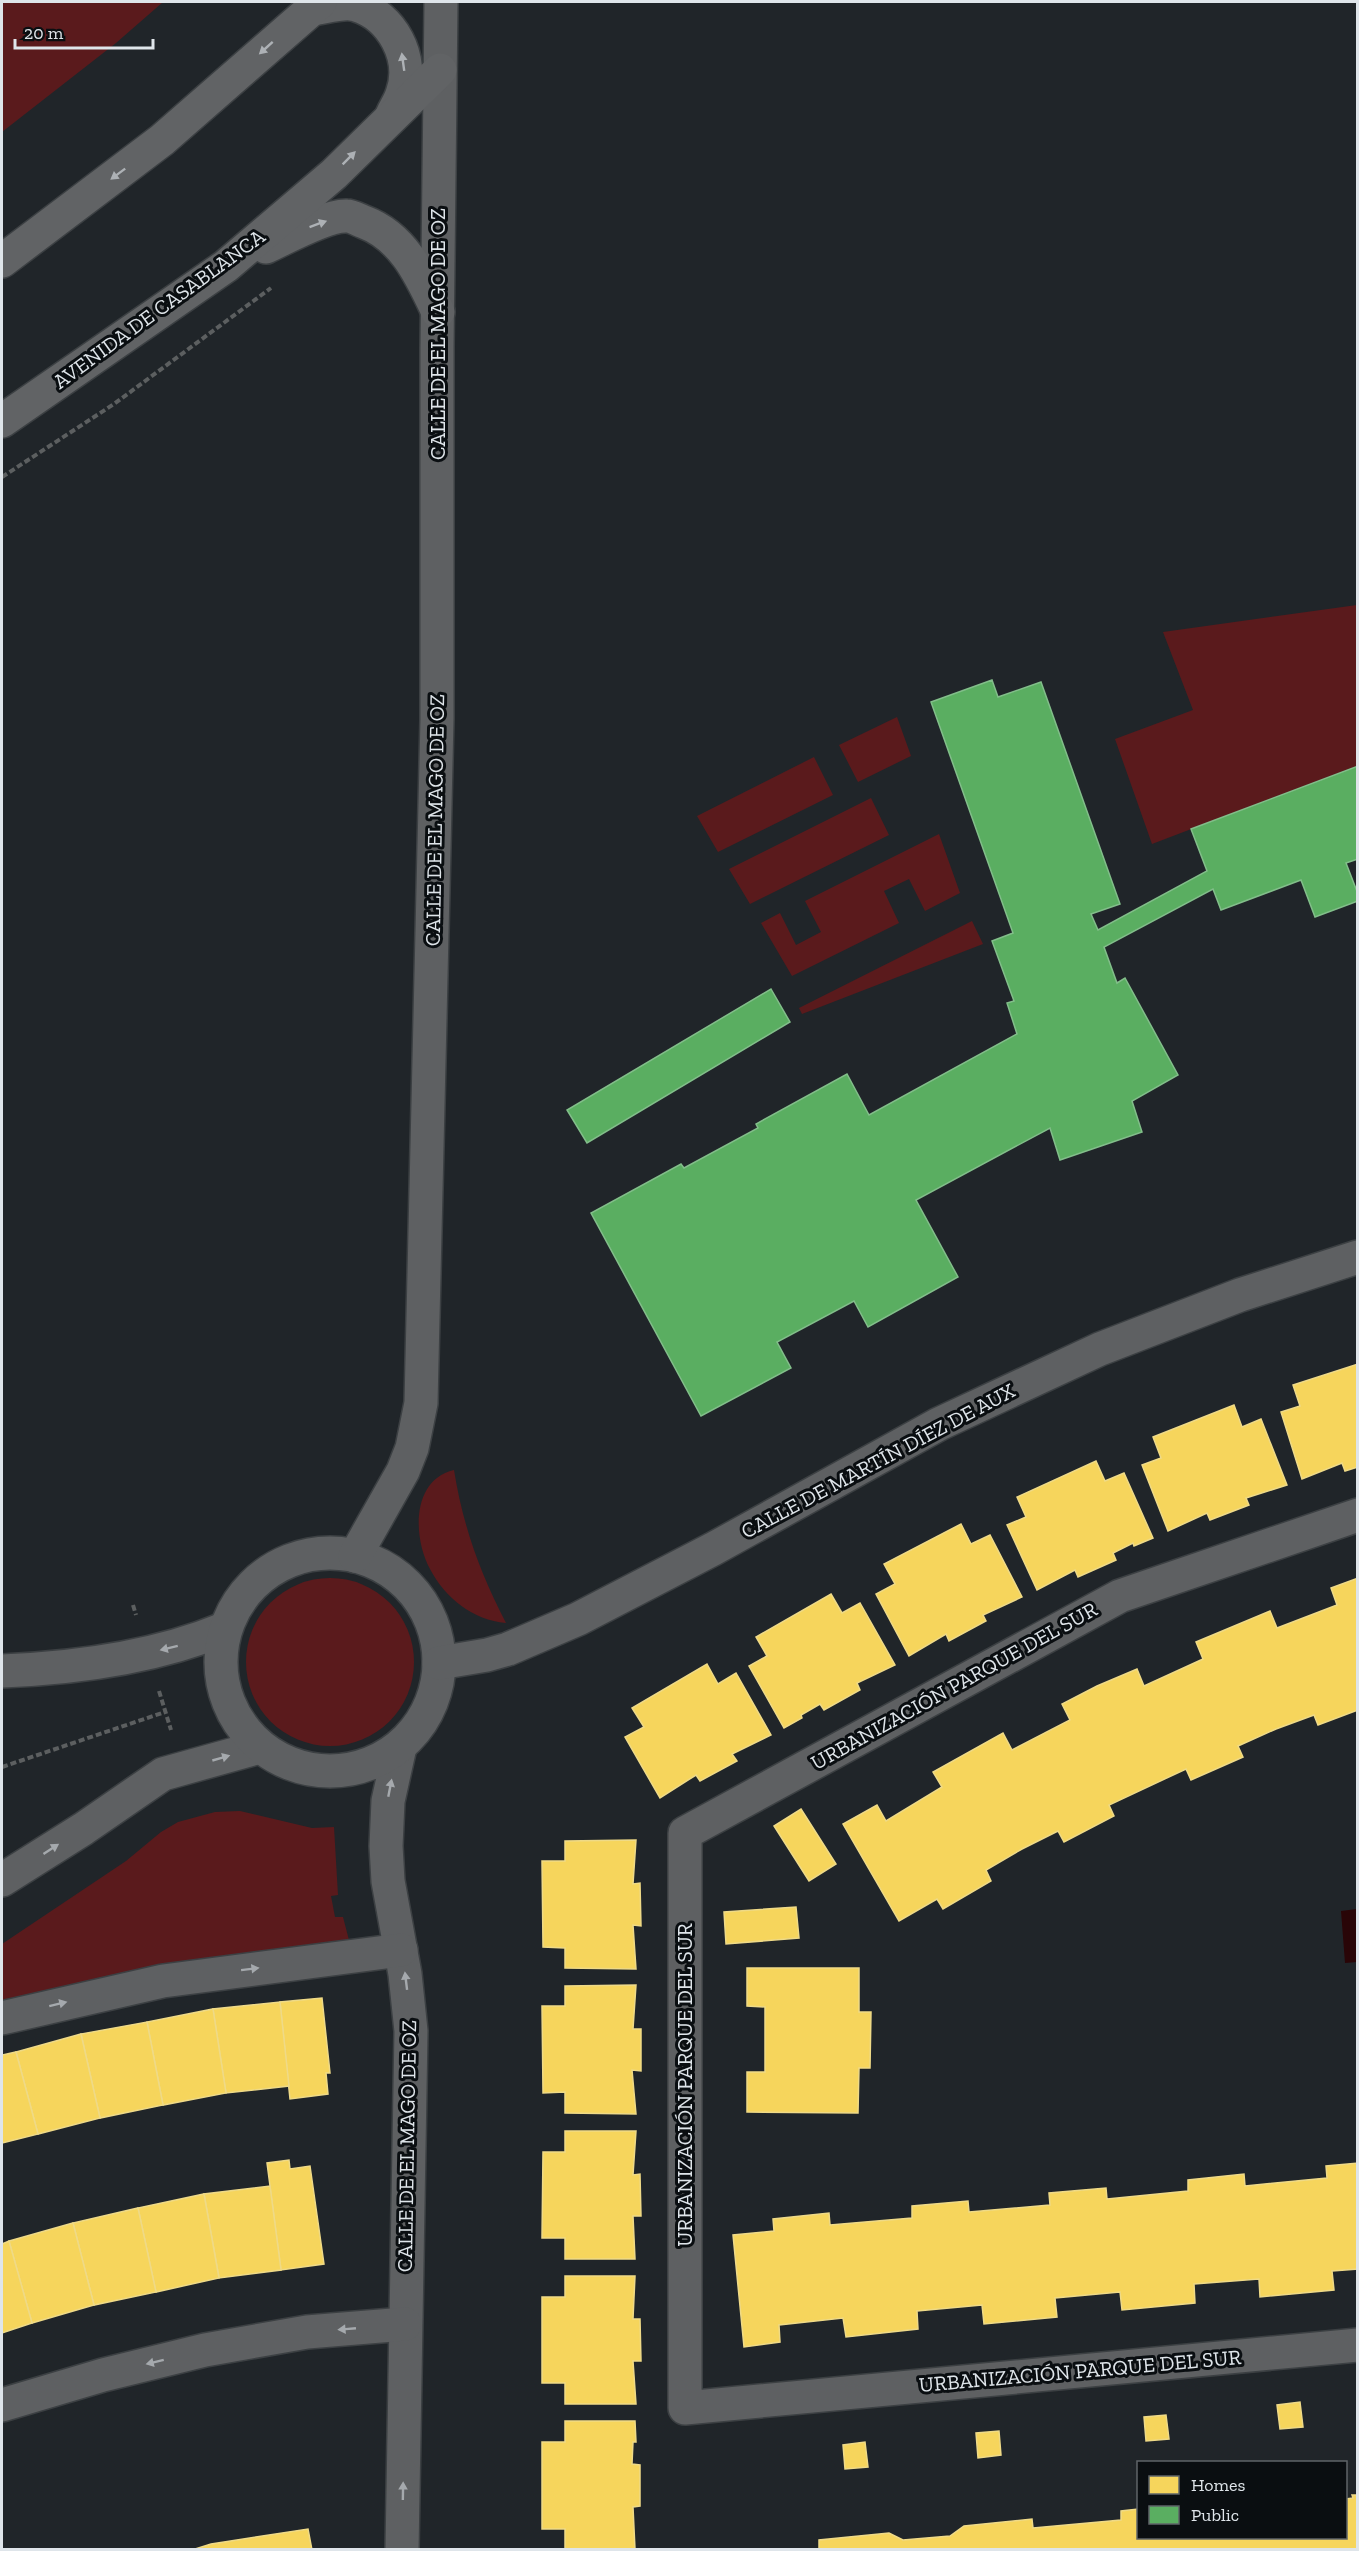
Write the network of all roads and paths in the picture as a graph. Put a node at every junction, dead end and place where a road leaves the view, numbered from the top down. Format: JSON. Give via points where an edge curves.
{"nodes":[{"id":1,"x":441,"y":2,"type":"edge"},
{"id":2,"x":316,"y":4,"type":"edge"},
{"id":3,"x":440,"y":70,"type":"junction"},
{"id":4,"x":391,"y":117,"type":"junction"},
{"id":5,"x":2,"y":261,"type":"edge"},
{"id":6,"x":226,"y":266,"type":"junction"},
{"id":7,"x":272,"y":287,"type":"dead end"},
{"id":8,"x":438,"y":312,"type":"junction"},
{"id":9,"x":2,"y":421,"type":"edge"},
{"id":10,"x":2,"y":477,"type":"edge"},
{"id":11,"x":1358,"y":1257,"type":"edge"},
{"id":12,"x":1358,"y":1515,"type":"edge"},
{"id":13,"x":356,"y":1556,"type":"junction"},
{"id":14,"x":133,"y":1605,"type":"dead end"},
{"id":15,"x":224,"y":1629,"type":"junction"},
{"id":16,"x":148,"y":1653,"type":"junction"},
{"id":17,"x":439,"y":1663,"type":"junction"},
{"id":18,"x":2,"y":1671,"type":"edge"},
{"id":19,"x":165,"y":1712,"type":"junction"},
{"id":20,"x":260,"y":1747,"type":"junction"},
{"id":21,"x":400,"y":1747,"type":"junction"},
{"id":22,"x":2,"y":1767,"type":"edge"},
{"id":23,"x":182,"y":1767,"type":"junction"},
{"id":24,"x":2,"y":1880,"type":"edge"},
{"id":25,"x":400,"y":1950,"type":"junction"},
{"id":26,"x":2,"y":2018,"type":"edge"},
{"id":27,"x":405,"y":2324,"type":"junction"},
{"id":28,"x":1358,"y":2345,"type":"edge"},
{"id":29,"x":2,"y":2405,"type":"edge"},
{"id":30,"x":402,"y":2550,"type":"edge"}],
"edges":[{"from":1,"to":3,"type":"street","name":"CALLE DE EL MAGO DE OZ"},
{"from":4,"to":2,"type":"main road","one_way":true,"via":[[403,92],[406,64],[398,38],[379,16],[354,4]]},
{"from":2,"to":5,"type":"main road","one_way":true,"via":[[162,140]]},
{"from":3,"to":4,"type":"main road","name":"AVENIDA DE CASABLANCA"},
{"from":3,"to":8,"type":"street","name":"CALLE DE EL MAGO DE OZ"},
{"from":6,"to":4,"type":"main road","name":"AVENIDA DE CASABLANCA","one_way":true,"via":[[334,174]]},
{"from":6,"to":8,"type":"main road","one_way":true,"via":[[319,223],[348,216],[375,226],[402,247],[421,275]]},
{"from":6,"to":9,"type":"main road","name":"AVENIDA DE CASABLANCA"},
{"from":7,"to":10,"type":"path","via":[[114,404]]},
{"from":8,"to":13,"type":"street","name":"CALLE DE EL MAGO DE OZ","via":[[437,719],[421,1403],[403,1471]]},
{"from":11,"to":17,"type":"street","name":"CALLE DE MARTÍN DÍEZ DE AUX","via":[[1240,1295],[1100,1349],[939,1424],[578,1619],[508,1649]]},
{"from":12,"to":28,"type":"street","name":"URBANIZACIÓN PARQUE DEL SUR","via":[[1120,1596],[685,1833],[685,2408]]},
{"from":13,"to":15,"type":"street","via":[[306,1555],[280,1564],[257,1579],[237,1602]]},
{"from":13,"to":17,"type":"street","via":[[395,1573],[422,1601],[435,1629]]},
{"from":14,"to":16,"type":"path"},
{"from":15,"to":16,"type":"street","one_way":true},
{"from":15,"to":20,"type":"street","via":[[221,1658],[227,1701],[243,1730]]},
{"from":16,"to":18,"type":"street","via":[[78,1665]]},
{"from":16,"to":19,"type":"path"},
{"from":17,"to":21,"type":"street","via":[[433,1700]]},
{"from":19,"to":22,"type":"path"},
{"from":19,"to":23,"type":"path"},
{"from":20,"to":21,"type":"street","via":[[304,1769],[327,1771],[368,1765]]},
{"from":23,"to":20,"type":"street","one_way":true},
{"from":25,"to":21,"type":"street","name":"CALLE DE EL MAGO DE OZ","one_way":true,"via":[[388,1881],[385,1825]]},
{"from":24,"to":23,"type":"street","one_way":true,"via":[[147,1784]]},
{"from":26,"to":25,"type":"street","one_way":true,"via":[[163,1982]]},
{"from":27,"to":25,"type":"street","name":"CALLE DE EL MAGO DE OZ","one_way":true,"via":[[411,2031]]},
{"from":27,"to":29,"type":"street","one_way":true,"via":[[307,2332],[205,2350]]},
{"from":30,"to":27,"type":"street","name":"CALLE DE EL MAGO DE OZ","one_way":true}]}
